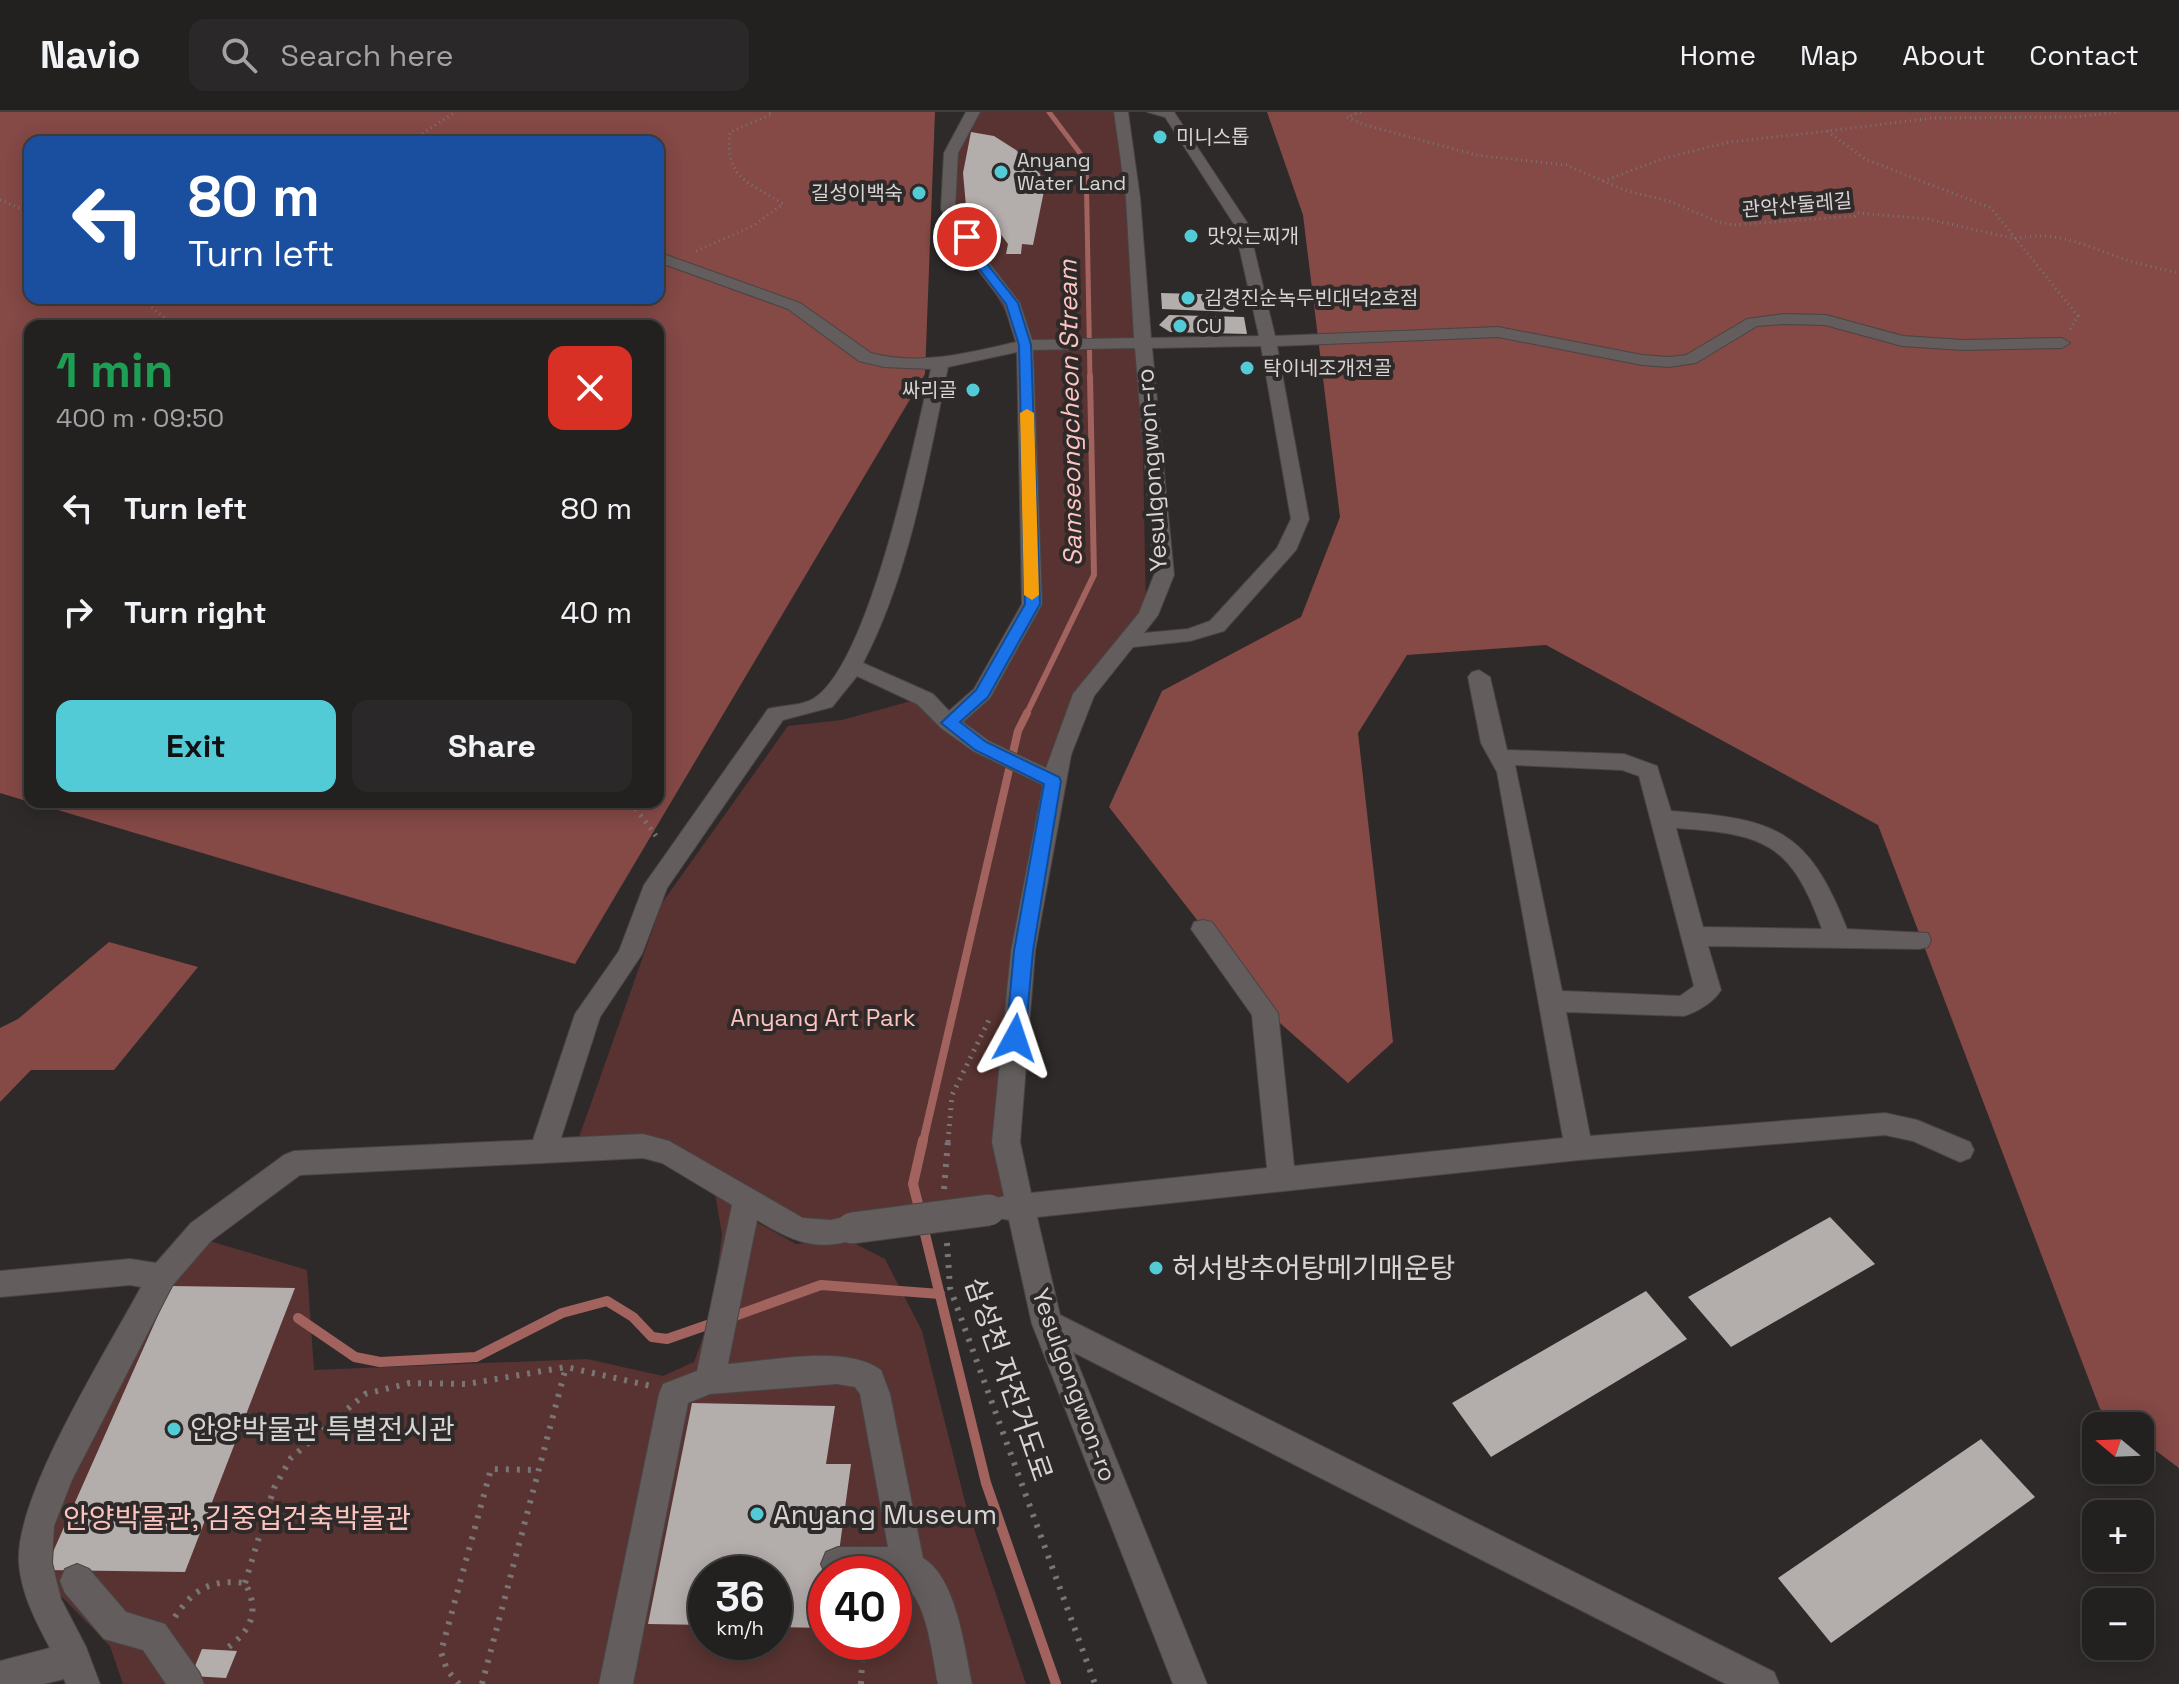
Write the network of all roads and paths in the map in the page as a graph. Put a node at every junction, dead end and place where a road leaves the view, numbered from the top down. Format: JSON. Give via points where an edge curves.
{"nodes":[{"id":1,"x":455,"y":112,"type":"edge"},
{"id":2,"x":770,"y":112,"type":"edge"},
{"id":3,"x":973,"y":112,"type":"edge"},
{"id":4,"x":1121,"y":112,"type":"edge"},
{"id":5,"x":1154,"y":112,"type":"edge"},
{"id":6,"x":1361,"y":112,"type":"edge"},
{"id":7,"x":2120,"y":112,"type":"edge"},
{"id":8,"x":1827,"y":131,"type":"junction"},
{"id":9,"x":419,"y":136,"type":"edge"},
{"id":10,"x":1602,"y":181,"type":"junction"},
{"id":11,"x":0,"y":200,"type":"edge"},
{"id":12,"x":24,"y":210,"type":"edge"},
{"id":13,"x":2016,"y":239,"type":"junction"},
{"id":14,"x":666,"y":259,"type":"edge"},
{"id":15,"x":2179,"y":273,"type":"edge"},
{"id":16,"x":148,"y":304,"type":"edge"},
{"id":17,"x":168,"y":320,"type":"edge"},
{"id":18,"x":1268,"y":341,"type":"junction"},
{"id":19,"x":1132,"y":343,"type":"junction"},
{"id":20,"x":2062,"y":343,"type":"joint"},
{"id":21,"x":1025,"y":345,"type":"junction"},
{"id":22,"x":940,"y":364,"type":"junction"},
{"id":23,"x":1128,"y":641,"type":"junction"},
{"id":24,"x":854,"y":667,"type":"junction"},
{"id":25,"x":1479,"y":677,"type":"dead end"},
{"id":26,"x":949,"y":723,"type":"junction"},
{"id":27,"x":1501,"y":757,"type":"junction"},
{"id":28,"x":1043,"y":777,"type":"junction"},
{"id":29,"x":635,"y":808,"type":"edge"},
{"id":30,"x":1664,"y":819,"type":"junction"},
{"id":31,"x":674,"y":860,"type":"junction"},
{"id":32,"x":1203,"y":929,"type":"dead end"},
{"id":33,"x":1694,"y":936,"type":"junction"},
{"id":34,"x":1838,"y":938,"type":"junction"},
{"id":35,"x":1919,"y":940,"type":"dead end"},
{"id":36,"x":1551,"y":1001,"type":"junction"},
{"id":37,"x":991,"y":1016,"type":"dead end"},
{"id":38,"x":1579,"y":1148,"type":"junction"},
{"id":39,"x":544,"y":1149,"type":"junction"},
{"id":40,"x":1960,"y":1150,"type":"dead end"},
{"id":41,"x":1282,"y":1179,"type":"junction"},
{"id":42,"x":747,"y":1199,"type":"junction"},
{"id":43,"x":945,"y":1200,"type":"dead end"},
{"id":44,"x":1019,"y":1206,"type":"junction"},
{"id":45,"x":946,"y":1229,"type":"dead end"},
{"id":46,"x":162,"y":1277,"type":"junction"},
{"id":47,"x":0,"y":1284,"type":"edge"},
{"id":48,"x":1047,"y":1324,"type":"junction"},
{"id":49,"x":566,"y":1367,"type":"junction"},
{"id":50,"x":710,"y":1380,"type":"junction"},
{"id":51,"x":674,"y":1394,"type":"junction"},
{"id":52,"x":536,"y":1470,"type":"junction"},
{"id":53,"x":906,"y":1556,"type":"edge"},
{"id":54,"x":912,"y":1570,"type":"edge"},
{"id":55,"x":77,"y":1581,"type":"dead end"},
{"id":56,"x":245,"y":1583,"type":"junction"},
{"id":57,"x":172,"y":1628,"type":"dead end"},
{"id":58,"x":224,"y":1650,"type":"dead end"},
{"id":59,"x":862,"y":1660,"type":"edge"},
{"id":60,"x":79,"y":1671,"type":"edge"},
{"id":61,"x":0,"y":1678,"type":"edge"},
{"id":62,"x":187,"y":1684,"type":"edge"},
{"id":63,"x":459,"y":1684,"type":"edge"},
{"id":64,"x":482,"y":1684,"type":"edge"},
{"id":65,"x":616,"y":1684,"type":"edge"},
{"id":66,"x":861,"y":1684,"type":"edge"},
{"id":67,"x":955,"y":1684,"type":"edge"},
{"id":68,"x":1095,"y":1684,"type":"edge"},
{"id":69,"x":1190,"y":1684,"type":"edge"},
{"id":70,"x":1762,"y":1684,"type":"edge"}],
"edges":[{"from":1,"to":9,"type":"path"},
{"from":2,"to":14,"type":"path","via":[[730,132],[727,148],[741,181],[783,204],[733,236]]},
{"from":3,"to":21,"type":"street","via":[[951,153],[948,209],[1012,303]]},
{"from":4,"to":19,"type":"street","name":"Yesulgongwon-ro","via":[[1133,198]]},
{"from":5,"to":18,"type":"street","via":[[1169,114],[1241,224]]},
{"from":6,"to":10,"type":"path","name":"관악산둘레길","via":[[1347,118],[1476,155],[1566,165]]},
{"from":7,"to":8,"type":"path","via":[[1933,118]]},
{"from":8,"to":10,"type":"path","via":[[1729,142]]},
{"from":8,"to":13,"type":"path","via":[[1865,159],[1991,208]]},
{"from":10,"to":13,"type":"path","name":"관악산둘레길","via":[[1733,225],[1857,213],[1948,222]]},
{"from":11,"to":12,"type":"path"},
{"from":13,"to":15,"type":"path","name":"관악산둘레길","via":[[2030,233],[2056,236]]},
{"from":13,"to":20,"type":"path","via":[[2078,316]]},
{"from":14,"to":22,"type":"street","via":[[794,306],[865,357]]},
{"from":16,"to":17,"type":"path"},
{"from":18,"to":19,"type":"street"},
{"from":18,"to":20,"type":"street","via":[[1498,332],[1669,362],[1690,359],[1753,322],[1784,319],[1826,320],[1902,341]]},
{"from":18,"to":23,"type":"street","via":[[1300,519],[1286,550],[1217,626],[1190,635]]},
{"from":19,"to":21,"type":"street"},
{"from":19,"to":23,"type":"street","name":"Yesulgongwon-ro","via":[[1164,575],[1148,615]]},
{"from":21,"to":22,"type":"street"},
{"from":21,"to":26,"type":"street","via":[[1032,604],[982,693]]},
{"from":22,"to":24,"type":"street","via":[[906,518]]},
{"from":23,"to":28,"type":"street","name":"Yesulgongwon-ro","via":[[1084,694]]},
{"from":24,"to":26,"type":"street","via":[[925,699]]},
{"from":24,"to":31,"type":"street","via":[[824,702],[776,714]]},
{"from":25,"to":27,"type":"street","via":[[1492,743]]},
{"from":26,"to":28,"type":"street","via":[[981,746]]},
{"from":27,"to":30,"type":"street","via":[[1624,762],[1649,771]]},
{"from":27,"to":36,"type":"street"},
{"from":28,"to":44,"type":"street","name":"Yesulgongwon-ro","via":[[1006,1142]]},
{"from":29,"to":31,"type":"path"},
{"from":30,"to":33,"type":"street"},
{"from":30,"to":34,"type":"street","via":[[1740,826],[1795,853],[1814,879]]},
{"from":31,"to":39,"type":"street","via":[[656,885],[630,954],[588,1014]]},
{"from":32,"to":41,"type":"street","via":[[1265,1013]]},
{"from":33,"to":34,"type":"street"},
{"from":33,"to":36,"type":"street","via":[[1708,990],[1684,1006]]},
{"from":34,"to":35,"type":"street"},
{"from":36,"to":38,"type":"street"},
{"from":37,"to":43,"type":"path","via":[[952,1095]]},
{"from":38,"to":40,"type":"street","via":[[1885,1124]]},
{"from":38,"to":41,"type":"street"},
{"from":39,"to":42,"type":"street","via":[[643,1146],[669,1153]]},
{"from":39,"to":46,"type":"street","via":[[294,1163],[201,1232]]},
{"from":41,"to":44,"type":"street"},
{"from":42,"to":44,"type":"street","bridge":true,"via":[[798,1230],[831,1233]]},
{"from":42,"to":50,"type":"street"},
{"from":44,"to":48,"type":"street","name":"Yesulgongwon-ro"},
{"from":45,"to":68,"type":"path","name":"삼성천 자전거도로","via":[[950,1288]]},
{"from":46,"to":47,"type":"street","via":[[130,1272]]},
{"from":46,"to":60,"type":"street","via":[[59,1472],[38,1526],[35,1563],[45,1604]]},
{"from":48,"to":69,"type":"street","name":"Yesulgongwon-ro"},
{"from":48,"to":70,"type":"street"},
{"from":49,"to":51,"type":"path"},
{"from":49,"to":52,"type":"path"},
{"from":49,"to":56,"type":"path","via":[[467,1384],[410,1383],[365,1394],[291,1458],[274,1488]]},
{"from":50,"to":51,"type":"street"},
{"from":50,"to":53,"type":"street","via":[[837,1370],[870,1380]]},
{"from":51,"to":65,"type":"street"},
{"from":52,"to":63,"type":"path","via":[[491,1469],[441,1652]]},
{"from":52,"to":64,"type":"path"},
{"from":54,"to":67,"type":"street","via":[[936,1601]]},
{"from":55,"to":62,"type":"street","via":[[116,1627],[153,1636]]},
{"from":56,"to":57,"type":"path","via":[[209,1582],[194,1590]]},
{"from":56,"to":58,"type":"path","via":[[256,1614],[245,1636]]},
{"from":59,"to":66,"type":"path"},
{"from":60,"to":61,"type":"street"}]}
